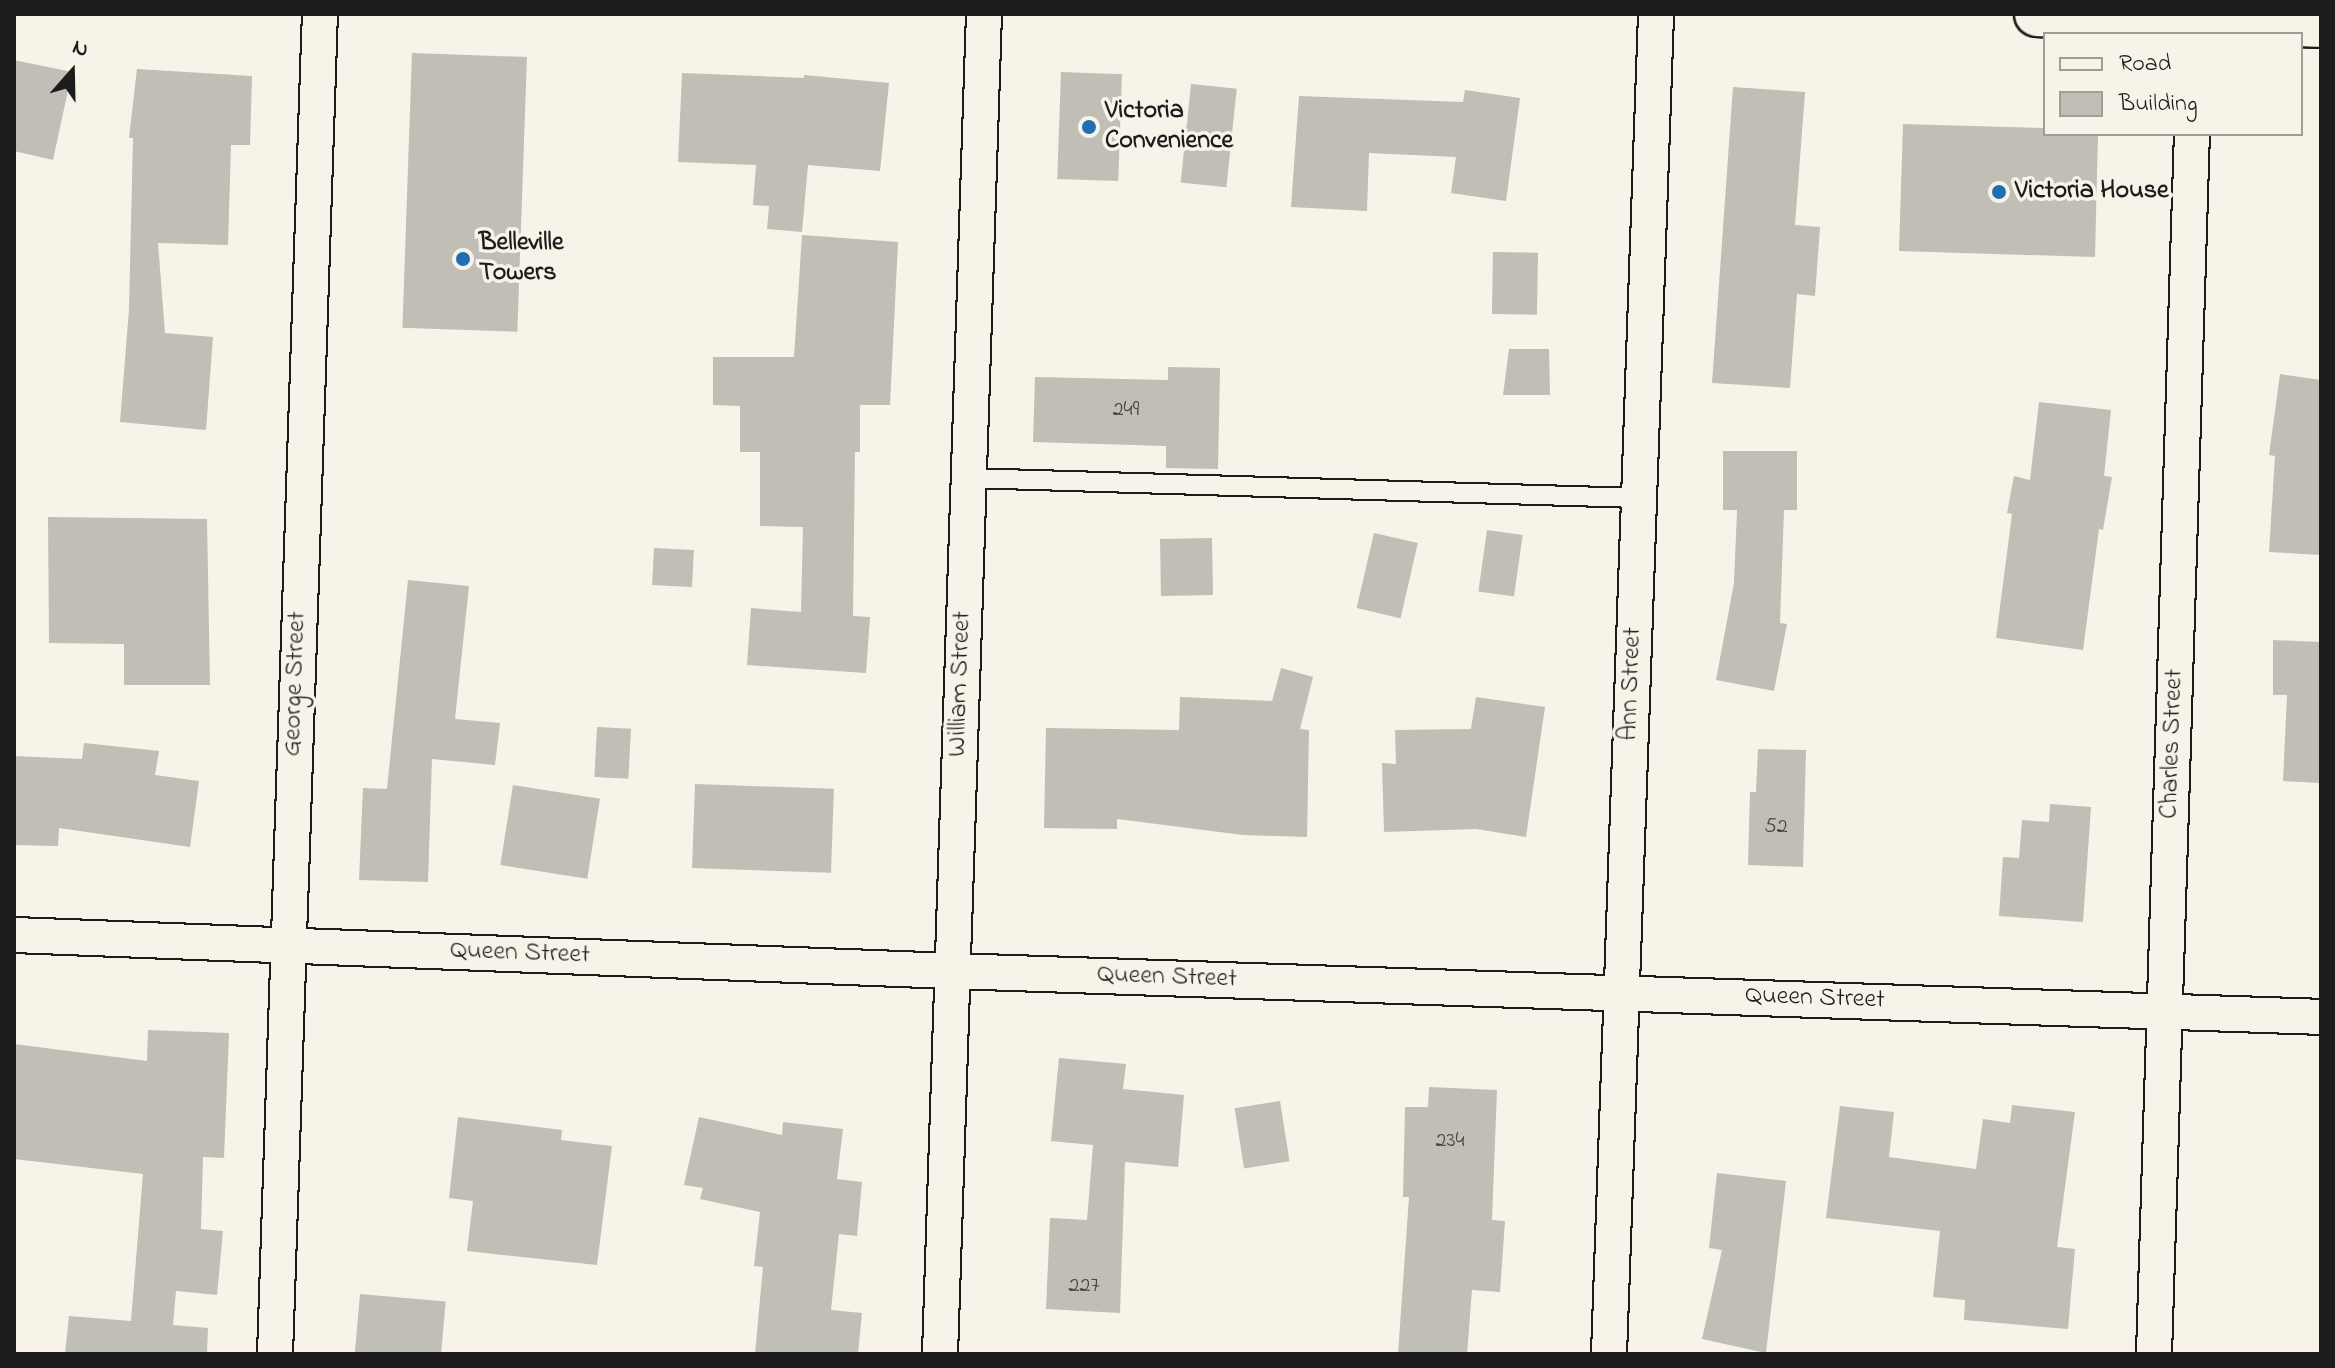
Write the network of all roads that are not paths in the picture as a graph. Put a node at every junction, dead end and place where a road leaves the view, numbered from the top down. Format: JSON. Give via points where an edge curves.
{"nodes":[{"id":1,"x":320,"y":14,"type":"edge"},
{"id":2,"x":984,"y":14,"type":"edge"},
{"id":3,"x":1656,"y":14,"type":"edge"},
{"id":4,"x":2037,"y":14,"type":"edge"},
{"id":5,"x":2196,"y":23,"type":"edge"},
{"id":6,"x":2321,"y":25,"type":"edge"},
{"id":7,"x":2192,"y":136,"type":"edge"},
{"id":8,"x":968,"y":478,"type":"junction"},
{"id":9,"x":1639,"y":498,"type":"junction"},
{"id":10,"x":14,"y":935,"type":"edge"},
{"id":11,"x":287,"y":946,"type":"junction"},
{"id":12,"x":952,"y":971,"type":"junction"},
{"id":13,"x":1621,"y":992,"type":"junction"},
{"id":14,"x":2165,"y":1011,"type":"junction"},
{"id":15,"x":2321,"y":1017,"type":"edge"},
{"id":16,"x":275,"y":1354,"type":"edge"},
{"id":17,"x":940,"y":1354,"type":"edge"},
{"id":18,"x":1609,"y":1354,"type":"edge"},
{"id":19,"x":2154,"y":1354,"type":"edge"}],
"edges":[{"from":1,"to":11,"type":"street","name":"George Street"},
{"from":2,"to":8,"type":"street","name":"William Street"},
{"from":3,"to":9,"type":"street","name":"Ann Street"},
{"from":4,"to":5,"type":"street"},
{"from":5,"to":6,"type":"street"},
{"from":7,"to":14,"type":"street","name":"Charles Street"},
{"from":8,"to":9,"type":"lane"},
{"from":8,"to":12,"type":"street","name":"William Street"},
{"from":9,"to":13,"type":"street","name":"Ann Street"},
{"from":10,"to":11,"type":"street","name":"Queen Street"},
{"from":11,"to":12,"type":"street","name":"Queen Street"},
{"from":11,"to":16,"type":"street","name":"George Street"},
{"from":12,"to":13,"type":"street","name":"Queen Street"},
{"from":12,"to":17,"type":"street","name":"William Street"},
{"from":13,"to":14,"type":"street","name":"Queen Street"},
{"from":13,"to":18,"type":"street","name":"Ann Street"},
{"from":14,"to":15,"type":"street","name":"Queen Street"},
{"from":14,"to":19,"type":"street","name":"Charles Street"}]}
